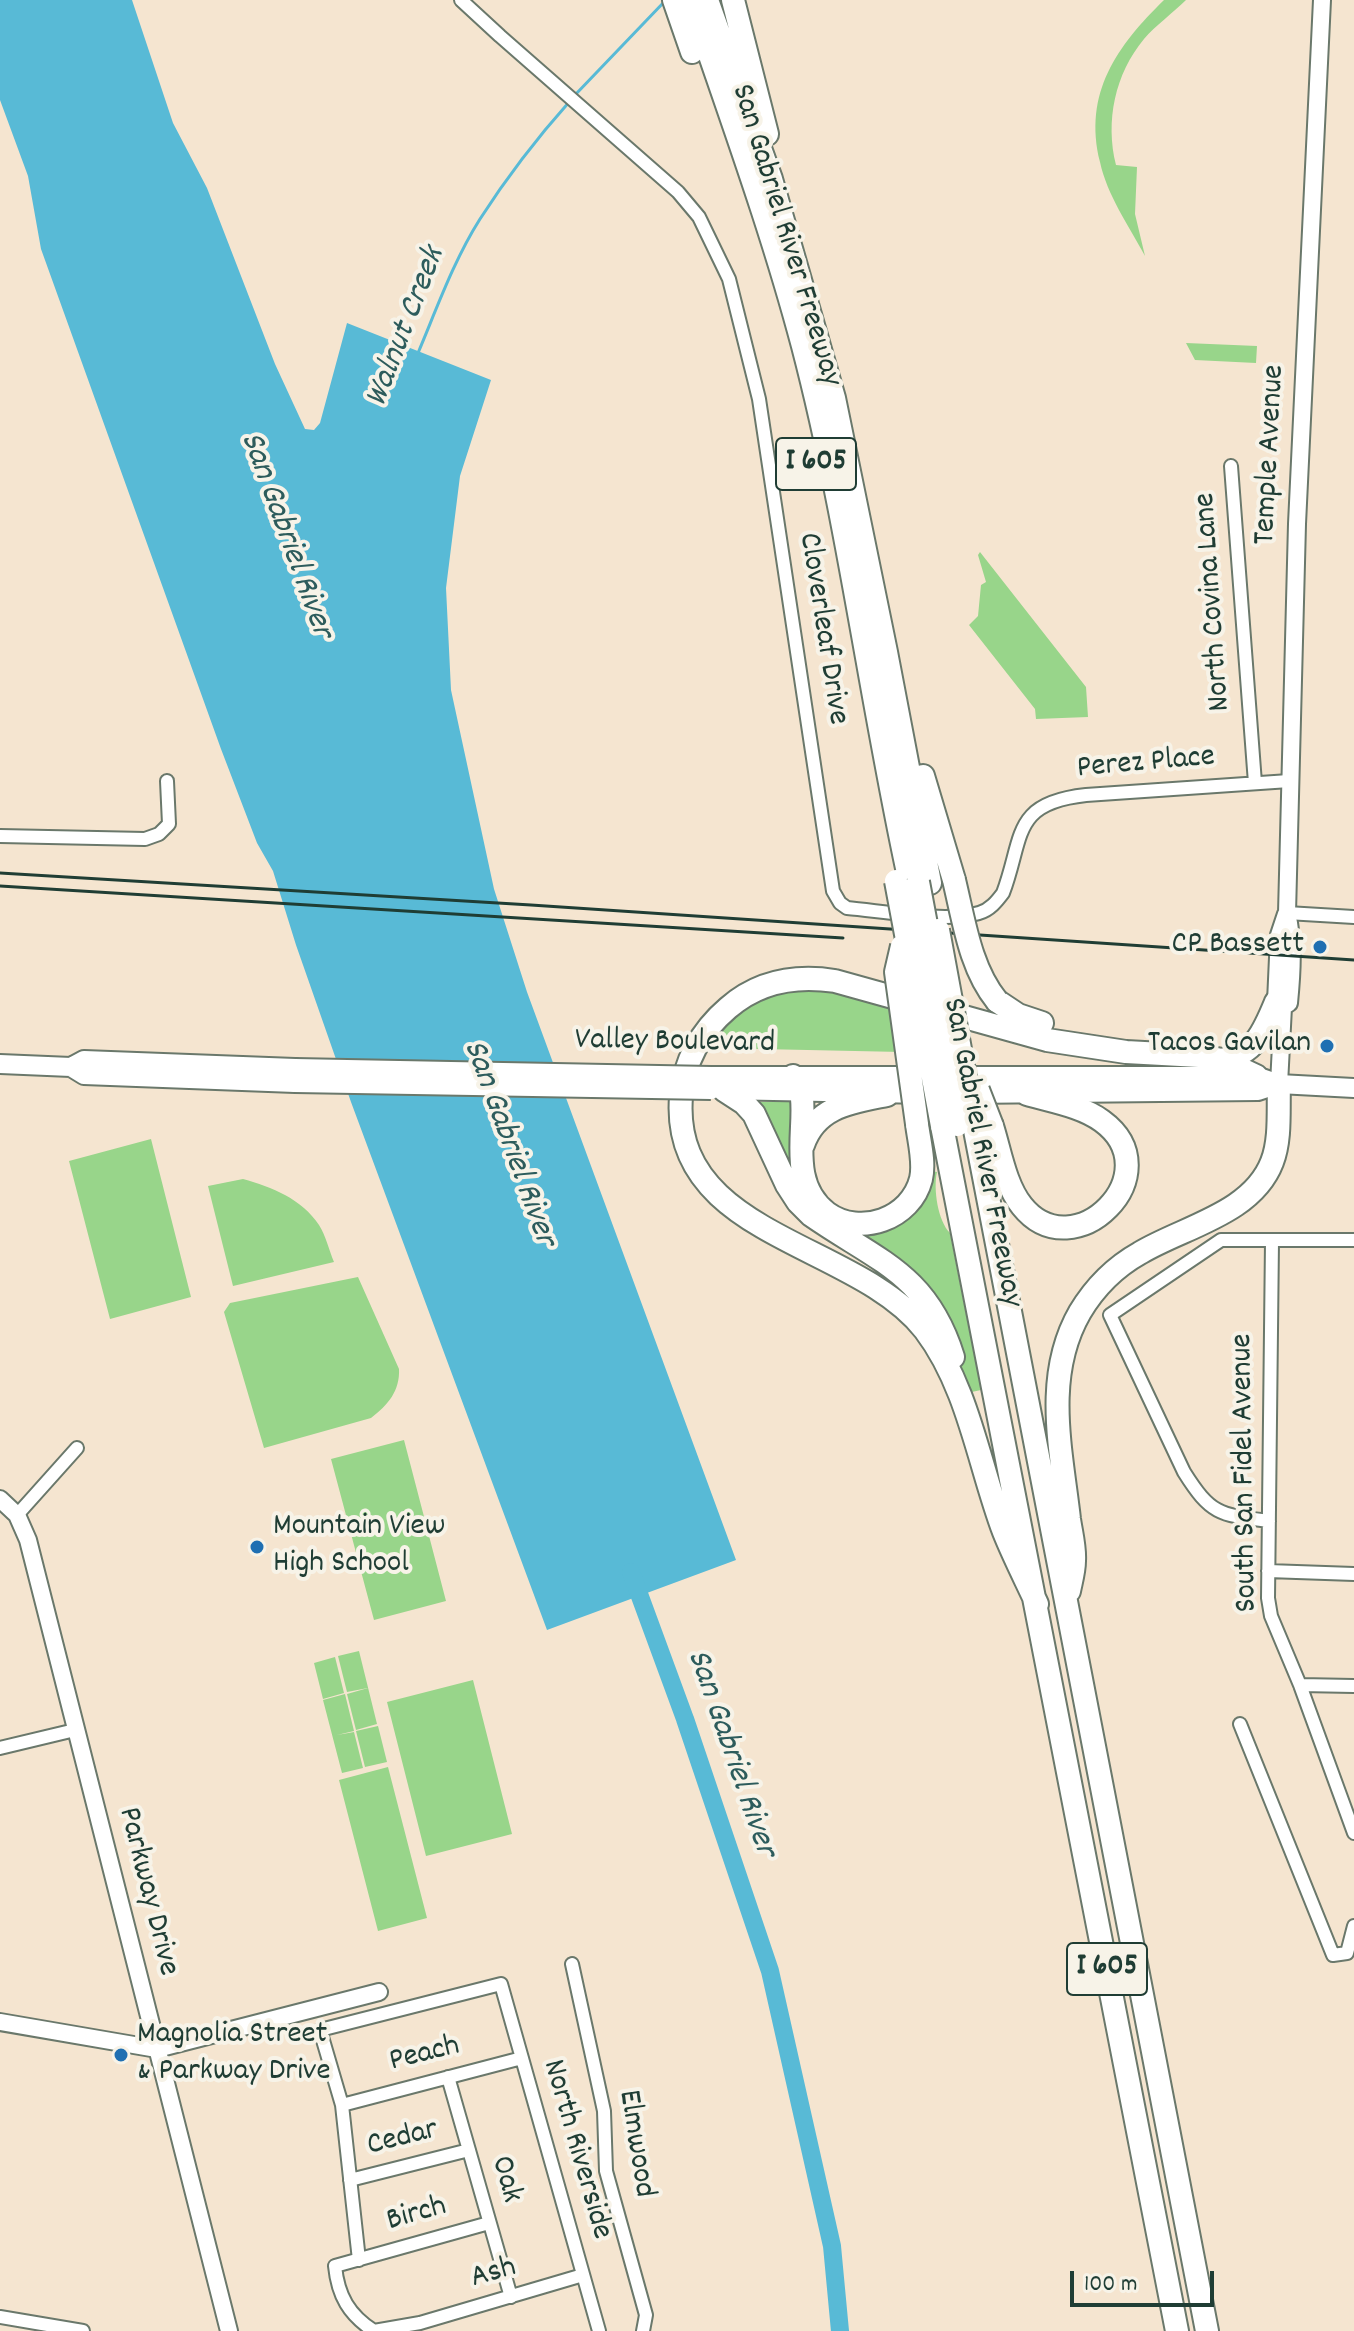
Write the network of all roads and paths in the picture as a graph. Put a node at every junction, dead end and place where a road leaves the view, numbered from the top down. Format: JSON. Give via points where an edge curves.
{"nodes":[{"id":1,"x":461,"y":0,"type":"edge"},
{"id":2,"x":674,"y":0,"type":"edge"},
{"id":3,"x":691,"y":0,"type":"edge"},
{"id":4,"x":707,"y":0,"type":"edge"},
{"id":5,"x":733,"y":0,"type":"edge"},
{"id":6,"x":1322,"y":0,"type":"edge"},
{"id":7,"x":730,"y":84,"type":"junction"},
{"id":8,"x":1231,"y":466,"type":"dead end"},
{"id":9,"x":886,"y":652,"type":"junction"},
{"id":10,"x":167,"y":781,"type":"dead end"},
{"id":11,"x":1289,"y":781,"type":"junction"},
{"id":12,"x":1255,"y":783,"type":"junction"},
{"id":13,"x":0,"y":836,"type":"edge"},
{"id":14,"x":913,"y":882,"type":"junction"},
{"id":15,"x":979,"y":913,"type":"joint"},
{"id":16,"x":1287,"y":913,"type":"junction"},
{"id":17,"x":1354,"y":917,"type":"edge"},
{"id":18,"x":905,"y":933,"type":"junction"},
{"id":19,"x":1280,"y":1004,"type":"junction"},
{"id":20,"x":1199,"y":1056,"type":"junction"},
{"id":21,"x":1222,"y":1060,"type":"junction"},
{"id":22,"x":0,"y":1064,"type":"edge"},
{"id":23,"x":1256,"y":1076,"type":"junction"},
{"id":24,"x":797,"y":1084,"type":"junction"},
{"id":25,"x":1279,"y":1084,"type":"junction"},
{"id":26,"x":715,"y":1085,"type":"junction"},
{"id":27,"x":1354,"y":1088,"type":"edge"},
{"id":28,"x":1027,"y":1094,"type":"junction"},
{"id":29,"x":887,"y":1095,"type":"junction"},
{"id":30,"x":966,"y":1125,"type":"junction"},
{"id":31,"x":802,"y":1150,"type":"junction"},
{"id":32,"x":1354,"y":1240,"type":"edge"},
{"id":33,"x":1272,"y":1241,"type":"junction"},
{"id":34,"x":970,"y":1425,"type":"junction"},
{"id":35,"x":77,"y":1448,"type":"dead end"},
{"id":36,"x":0,"y":1499,"type":"edge"},
{"id":37,"x":17,"y":1515,"type":"junction"},
{"id":38,"x":1269,"y":1521,"type":"junction"},
{"id":39,"x":1268,"y":1571,"type":"junction"},
{"id":40,"x":1354,"y":1574,"type":"edge"},
{"id":41,"x":1037,"y":1604,"type":"junction"},
{"id":42,"x":1066,"y":1604,"type":"junction"},
{"id":43,"x":1062,"y":1656,"type":"junction"},
{"id":44,"x":1300,"y":1685,"type":"junction"},
{"id":45,"x":1354,"y":1686,"type":"edge"},
{"id":46,"x":1240,"y":1724,"type":"dead end"},
{"id":47,"x":75,"y":1730,"type":"junction"},
{"id":48,"x":0,"y":1748,"type":"edge"},
{"id":49,"x":1354,"y":1833,"type":"edge"},
{"id":50,"x":1354,"y":1926,"type":"edge"},
{"id":51,"x":572,"y":1964,"type":"dead end"},
{"id":52,"x":379,"y":1992,"type":"dead end"},
{"id":53,"x":0,"y":2022,"type":"edge"},
{"id":54,"x":157,"y":2049,"type":"junction"},
{"id":55,"x":522,"y":2058,"type":"junction"},
{"id":56,"x":448,"y":2077,"type":"junction"},
{"id":57,"x":342,"y":2105,"type":"junction"},
{"id":58,"x":469,"y":2150,"type":"junction"},
{"id":59,"x":350,"y":2180,"type":"junction"},
{"id":60,"x":489,"y":2223,"type":"junction"},
{"id":61,"x":359,"y":2260,"type":"junction"},
{"id":62,"x":583,"y":2275,"type":"junction"},
{"id":63,"x":511,"y":2297,"type":"junction"},
{"id":64,"x":0,"y":2317,"type":"edge"},
{"id":65,"x":423,"y":2327,"type":"edge"},
{"id":66,"x":83,"y":2331,"type":"edge"},
{"id":67,"x":229,"y":2331,"type":"edge"},
{"id":68,"x":599,"y":2331,"type":"edge"},
{"id":69,"x":643,"y":2331,"type":"edge"},
{"id":70,"x":1177,"y":2331,"type":"edge"},
{"id":71,"x":1207,"y":2331,"type":"edge"}],
"edges":[{"from":1,"to":15,"type":"street","name":"Cloverleaf Drive","via":[[654,168],[699,217],[729,279],[759,399],[833,891],[847,908],[953,917]]},
{"from":2,"to":7,"type":"highway","name":"San Gabriel River Freeway","number":"I 605"},
{"from":3,"to":7,"type":"highway"},
{"from":4,"to":7,"type":"highway","name":"San Gabriel River Freeway","number":"I 605"},
{"from":5,"to":7,"type":"highway"},
{"from":6,"to":11,"type":"street","name":"Temple Avenue"},
{"from":7,"to":9,"type":"highway","name":"San Gabriel River Freeway","number":"I 605","via":[[767,128],[771,179],[834,398]]},
{"from":7,"to":14,"type":"highway","name":"San Gabriel River Freeway","number":"I 605","via":[[748,206],[804,405],[872,741]]},
{"from":7,"to":14,"type":"highway","via":[[822,396]]},
{"from":8,"to":12,"type":"street","name":"North Covina Lane"},
{"from":9,"to":14,"type":"highway","name":"San Gabriel River Freeway","number":"I 605"},
{"from":9,"to":20,"type":"highway","bridge":true,"via":[[974,957],[997,1001],[1036,1022]]},
{"from":10,"to":13,"type":"street","via":[[169,824],[145,839]]},
{"from":11,"to":12,"type":"street","name":"Perez Place"},
{"from":11,"to":16,"type":"street","name":"Temple Avenue"},
{"from":12,"to":15,"type":"street","name":"Perez Place","via":[[1086,795],[1047,804],[1022,828],[1003,893]]},
{"from":14,"to":18,"type":"highway","name":"San Gabriel River Freeway","number":"I 605","bridge":true},
{"from":14,"to":30,"type":"highway","bridge":true},
{"from":14,"to":30,"type":"highway","name":"San Gabriel River Freeway","number":"I 605","bridge":true,"via":[[957,1036]]},
{"from":16,"to":17,"type":"street"},
{"from":16,"to":19,"type":"street","name":"Temple Avenue","via":[[1279,935]]},
{"from":18,"to":30,"type":"highway","name":"San Gabriel River Freeway","number":"I 605","bridge":true},
{"from":18,"to":31,"type":"highway","bridge":true,"via":[[896,972],[922,1162],[916,1192],[901,1210],[878,1222],[840,1220],[817,1204],[804,1181]]},
{"from":19,"to":21,"type":"highway","via":[[1253,1046]]},
{"from":19,"to":25,"type":"street","name":"Temple Avenue"},
{"from":20,"to":21,"type":"highway"},
{"from":20,"to":34,"type":"highway","via":[[1047,1040],[818,978],[789,979],[754,991],[722,1013],[696,1047],[682,1085],[681,1117],[688,1149],[706,1182],[744,1217],[896,1301],[944,1361]]},
{"from":21,"to":23,"type":"highway"},
{"from":22,"to":26,"type":"main road","name":"Valley Boulevard","bridge":true,"via":[[71,1067],[84,1075]]},
{"from":23,"to":24,"type":"main road","name":"Valley Boulevard"},
{"from":23,"to":25,"type":"main road","name":"Valley Boulevard"},
{"from":24,"to":26,"type":"main road","name":"Valley Boulevard"},
{"from":24,"to":29,"type":"main road","name":"Valley Boulevard"},
{"from":24,"to":31,"type":"highway"},
{"from":25,"to":27,"type":"main road","name":"Valley Boulevard"},
{"from":25,"to":28,"type":"main road","name":"Valley Boulevard","via":[[1258,1091]]},
{"from":25,"to":42,"type":"highway","via":[[1275,1152],[1258,1186],[1237,1204],[1117,1269],[1093,1293],[1069,1335],[1057,1397],[1074,1562]]},
{"from":26,"to":34,"type":"highway","via":[[754,1114],[798,1202],[904,1276],[924,1297],[945,1333]]},
{"from":28,"to":29,"type":"main road","name":"Valley Boulevard"},
{"from":28,"to":30,"type":"highway","via":[[1096,1117],[1115,1134],[1125,1157],[1125,1176],[1117,1198],[1097,1218],[1052,1225],[1031,1215]]},
{"from":29,"to":31,"type":"highway","via":[[832,1108],[810,1128]]},
{"from":30,"to":41,"type":"highway","name":"San Gabriel River Freeway","number":"I 605"},
{"from":30,"to":42,"type":"highway","name":"San Gabriel River Freeway","number":"I 605"},
{"from":30,"to":43,"type":"highway"},
{"from":32,"to":33,"type":"street"},
{"from":33,"to":38,"type":"street","name":"South San Fidel Avenue"},
{"from":33,"to":38,"type":"street","via":[[1221,1240],[1110,1315],[1199,1497],[1221,1514]]},
{"from":34,"to":41,"type":"highway","via":[[1005,1533]]},
{"from":35,"to":37,"type":"street"},
{"from":36,"to":37,"type":"street"},
{"from":37,"to":47,"type":"street","name":"Parkway Drive","via":[[28,1540]]},
{"from":38,"to":39,"type":"street","name":"South San Fidel Avenue"},
{"from":39,"to":40,"type":"street"},
{"from":39,"to":44,"type":"street","name":"South San Fidel Avenue","via":[[1271,1616]]},
{"from":41,"to":43,"type":"highway","name":"San Gabriel River Freeway","number":"I 605"},
{"from":42,"to":43,"type":"highway","name":"San Gabriel River Freeway","number":"I 605"},
{"from":43,"to":70,"type":"highway","name":"San Gabriel River Freeway","number":"I 605"},
{"from":43,"to":71,"type":"highway","via":[[1178,2234],[1190,2247]]},
{"from":44,"to":45,"type":"street"},
{"from":44,"to":49,"type":"street","name":"South San Fidel Avenue"},
{"from":46,"to":50,"type":"street","via":[[1333,1955],[1347,1953]]},
{"from":47,"to":48,"type":"street"},
{"from":47,"to":54,"type":"street","name":"Parkway Drive"},
{"from":51,"to":69,"type":"street","name":"Elmwood","via":[[604,2111],[606,2171],[646,2315]]},
{"from":52,"to":54,"type":"street"},
{"from":53,"to":54,"type":"street"},
{"from":54,"to":67,"type":"street","name":"Parkway Drive"},
{"from":55,"to":56,"type":"street","name":"Peach"},
{"from":55,"to":57,"type":"street","name":"North Riverside","via":[[501,1984],[320,2030]]},
{"from":55,"to":62,"type":"street","name":"North Riverside"},
{"from":56,"to":57,"type":"street","name":"Peach"},
{"from":56,"to":58,"type":"street","name":"Oak"},
{"from":57,"to":59,"type":"street"},
{"from":58,"to":59,"type":"street","name":"Cedar"},
{"from":58,"to":60,"type":"street","name":"Oak"},
{"from":59,"to":61,"type":"street"},
{"from":60,"to":61,"type":"street","name":"Birch"},
{"from":60,"to":63,"type":"street","name":"Oak"},
{"from":61,"to":65,"type":"street","name":"Ash","via":[[335,2266],[336,2282],[357,2320],[374,2331]]},
{"from":62,"to":63,"type":"street","name":"Ash"},
{"from":62,"to":68,"type":"street","name":"North Riverside"},
{"from":63,"to":65,"type":"street","name":"Ash"},
{"from":64,"to":66,"type":"street"}]}
